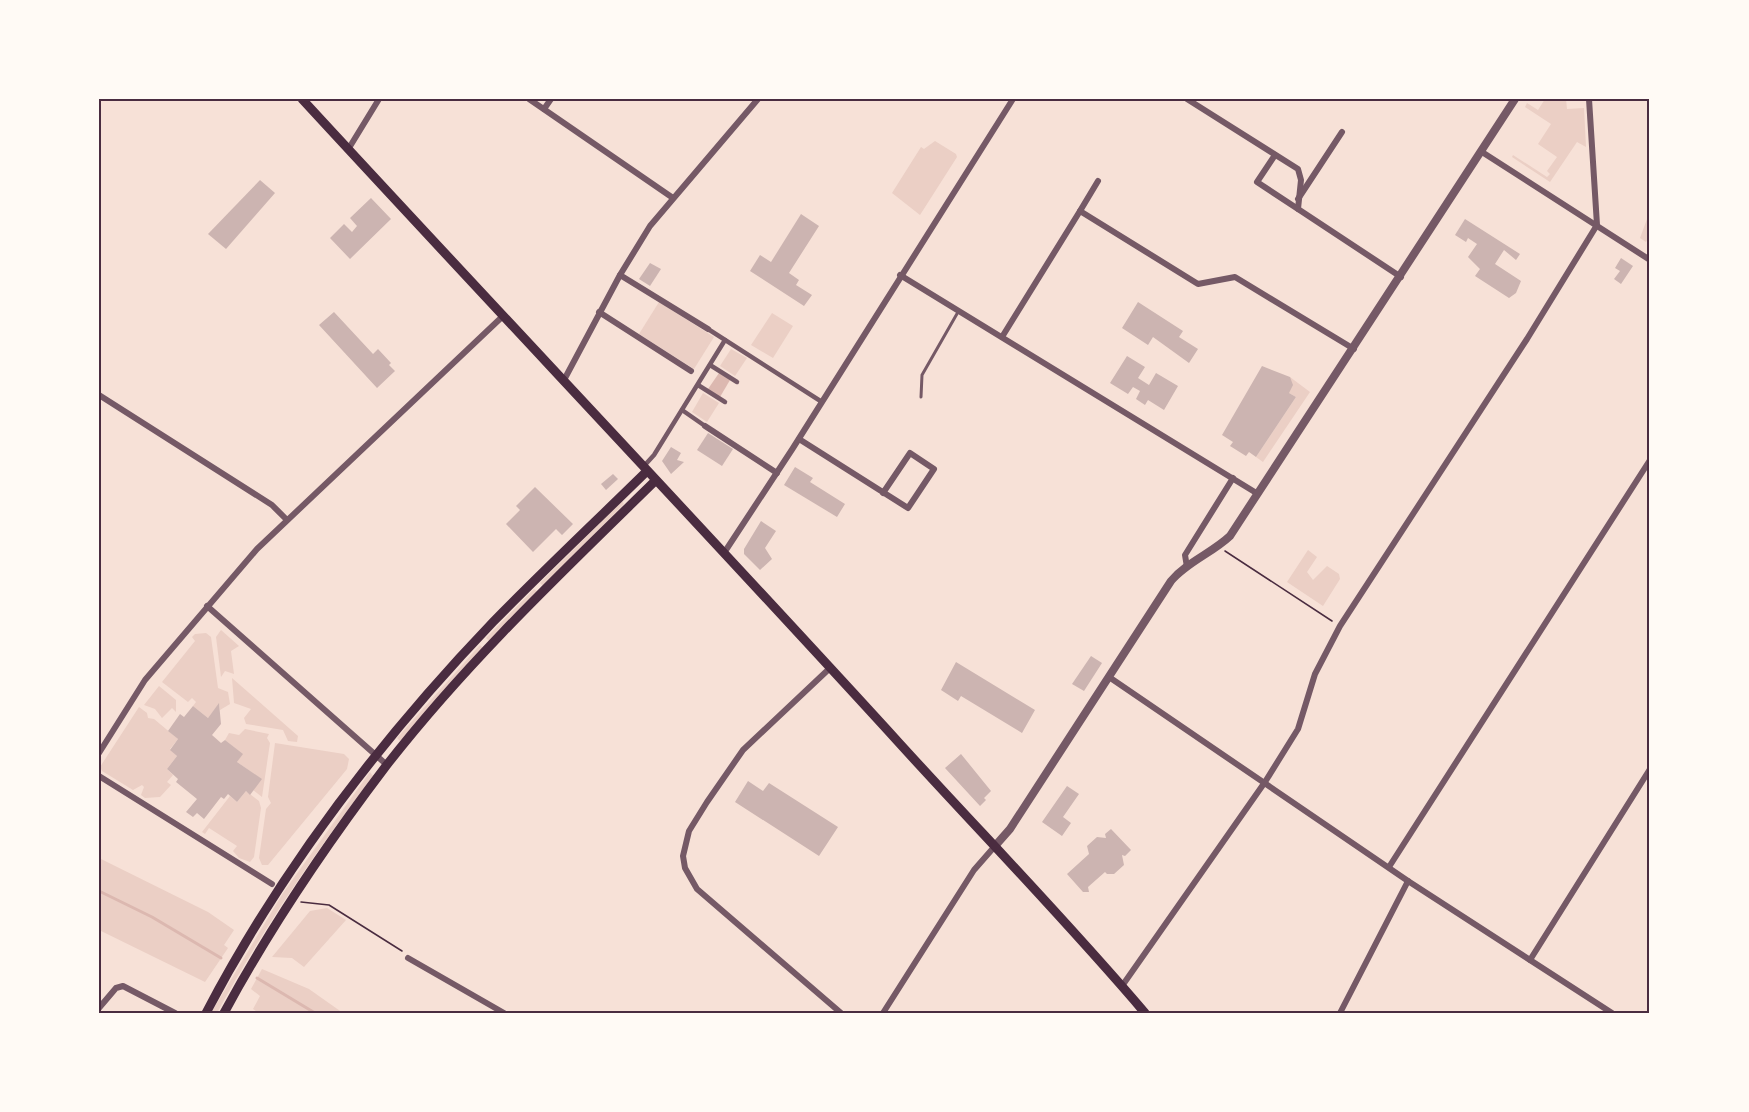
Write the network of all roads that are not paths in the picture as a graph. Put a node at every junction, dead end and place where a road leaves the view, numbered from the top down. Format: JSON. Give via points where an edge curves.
{"nodes":[{"id":1,"x":302,"y":99,"type":"edge"},
{"id":2,"x":379,"y":99,"type":"edge"},
{"id":3,"x":529,"y":99,"type":"edge"},
{"id":4,"x":551,"y":99,"type":"edge"},
{"id":5,"x":758,"y":99,"type":"edge"},
{"id":6,"x":1012,"y":99,"type":"edge"},
{"id":7,"x":1187,"y":99,"type":"edge"},
{"id":8,"x":1515,"y":99,"type":"edge"},
{"id":9,"x":1589,"y":99,"type":"edge"},
{"id":10,"x":544,"y":109,"type":"junction"},
{"id":11,"x":1342,"y":132,"type":"dead end"},
{"id":12,"x":348,"y":148,"type":"junction"},
{"id":13,"x":1482,"y":152,"type":"junction"},
{"id":14,"x":1275,"y":155,"type":"junction"},
{"id":15,"x":1098,"y":181,"type":"dead end"},
{"id":16,"x":673,"y":198,"type":"junction"},
{"id":17,"x":1298,"y":200,"type":"junction"},
{"id":18,"x":1298,"y":209,"type":"junction"},
{"id":19,"x":1080,"y":212,"type":"junction"},
{"id":20,"x":1597,"y":225,"type":"junction"},
{"id":21,"x":1650,"y":260,"type":"edge"},
{"id":22,"x":620,"y":275,"type":"junction"},
{"id":23,"x":900,"y":275,"type":"junction"},
{"id":24,"x":1401,"y":277,"type":"junction"},
{"id":25,"x":959,"y":310,"type":"junction"},
{"id":26,"x":599,"y":312,"type":"junction"},
{"id":27,"x":503,"y":316,"type":"junction"},
{"id":28,"x":708,"y":329,"type":"joint"},
{"id":29,"x":1002,"y":337,"type":"junction"},
{"id":30,"x":725,"y":340,"type":"junction"},
{"id":31,"x":1354,"y":349,"type":"junction"},
{"id":32,"x":710,"y":365,"type":"junction"},
{"id":33,"x":691,"y":370,"type":"joint"},
{"id":34,"x":702,"y":378,"type":"junction"},
{"id":35,"x":564,"y":380,"type":"junction"},
{"id":36,"x":737,"y":382,"type":"dead end"},
{"id":37,"x":698,"y":385,"type":"junction"},
{"id":38,"x":99,"y":395,"type":"edge"},
{"id":39,"x":921,"y":397,"type":"dead end"},
{"id":40,"x":725,"y":402,"type":"dead end"},
{"id":41,"x":822,"y":402,"type":"junction"},
{"id":42,"x":682,"y":410,"type":"junction"},
{"id":43,"x":705,"y":426,"type":"joint"},
{"id":44,"x":799,"y":439,"type":"junction"},
{"id":45,"x":1650,"y":460,"type":"edge"},
{"id":46,"x":644,"y":470,"type":"junction"},
{"id":47,"x":777,"y":474,"type":"junction"},
{"id":48,"x":1233,"y":478,"type":"junction"},
{"id":49,"x":655,"y":481,"type":"junction"},
{"id":50,"x":883,"y":493,"type":"junction"},
{"id":51,"x":1258,"y":494,"type":"junction"},
{"id":52,"x":287,"y":520,"type":"junction"},
{"id":53,"x":724,"y":553,"type":"junction"},
{"id":54,"x":1187,"y":567,"type":"junction"},
{"id":55,"x":207,"y":606,"type":"junction"},
{"id":56,"x":479,"y":638,"type":"junction"},
{"id":57,"x":490,"y":648,"type":"junction"},
{"id":58,"x":831,"y":668,"type":"junction"},
{"id":59,"x":1109,"y":677,"type":"junction"},
{"id":60,"x":99,"y":753,"type":"edge"},
{"id":61,"x":376,"y":756,"type":"junction"},
{"id":62,"x":387,"y":765,"type":"junction"},
{"id":63,"x":1650,"y":769,"type":"edge"},
{"id":64,"x":99,"y":776,"type":"edge"},
{"id":65,"x":1265,"y":782,"type":"junction"},
{"id":66,"x":995,"y":846,"type":"junction"},
{"id":67,"x":1389,"y":867,"type":"junction"},
{"id":68,"x":1408,"y":881,"type":"junction"},
{"id":69,"x":272,"y":884,"type":"dead end"},
{"id":70,"x":408,"y":958,"type":"road end"},
{"id":71,"x":1530,"y":960,"type":"junction"},
{"id":72,"x":1122,"y":986,"type":"junction"},
{"id":73,"x":99,"y":1008,"type":"edge"},
{"id":74,"x":175,"y":1013,"type":"edge"},
{"id":75,"x":206,"y":1013,"type":"edge"},
{"id":76,"x":224,"y":1013,"type":"edge"},
{"id":77,"x":504,"y":1013,"type":"edge"},
{"id":78,"x":841,"y":1013,"type":"edge"},
{"id":79,"x":883,"y":1013,"type":"edge"},
{"id":80,"x":1145,"y":1013,"type":"edge"},
{"id":81,"x":1340,"y":1013,"type":"edge"},
{"id":82,"x":1612,"y":1013,"type":"edge"}],
"edges":[{"from":1,"to":12,"type":"main road"},
{"from":2,"to":12,"type":"street"},
{"from":3,"to":10,"type":"street"},
{"from":4,"to":10,"type":"street"},
{"from":5,"to":16,"type":"street"},
{"from":6,"to":23,"type":"street"},
{"from":7,"to":14,"type":"street"},
{"from":8,"to":13,"type":"street"},
{"from":9,"to":20,"type":"street"},
{"from":10,"to":16,"type":"street"},
{"from":11,"to":17,"type":"street"},
{"from":12,"to":27,"type":"main road"},
{"from":13,"to":20,"type":"street"},
{"from":13,"to":24,"type":"street"},
{"from":14,"to":17,"type":"street","via":[[1301,174]]},
{"from":14,"to":18,"type":"street","via":[[1257,182]]},
{"from":15,"to":19,"type":"street"},
{"from":16,"to":22,"type":"street","via":[[650,226]]},
{"from":17,"to":18,"type":"street"},
{"from":18,"to":24,"type":"street"},
{"from":19,"to":29,"type":"street"},
{"from":19,"to":31,"type":"street","via":[[1198,284],[1235,277]]},
{"from":20,"to":21,"type":"street"},
{"from":20,"to":65,"type":"street","via":[[1340,626],[1315,674],[1298,729]]},
{"from":22,"to":26,"type":"street"},
{"from":22,"to":28,"type":"street"},
{"from":23,"to":25,"type":"street"},
{"from":23,"to":41,"type":"street"},
{"from":24,"to":31,"type":"street"},
{"from":25,"to":29,"type":"street"},
{"from":25,"to":39,"type":"lane","via":[[922,375]]},
{"from":26,"to":33,"type":"street"},
{"from":26,"to":35,"type":"street"},
{"from":27,"to":35,"type":"main road"},
{"from":27,"to":52,"type":"street"},
{"from":28,"to":30,"type":"street"},
{"from":29,"to":48,"type":"street"},
{"from":30,"to":32,"type":"street"},
{"from":30,"to":41,"type":"street"},
{"from":31,"to":51,"type":"street"},
{"from":32,"to":34,"type":"street"},
{"from":32,"to":36,"type":"street"},
{"from":33,"to":34,"type":"street"},
{"from":34,"to":37,"type":"street"},
{"from":35,"to":46,"type":"main road"},
{"from":37,"to":40,"type":"street"},
{"from":37,"to":42,"type":"street"},
{"from":38,"to":52,"type":"street","via":[[272,505]]},
{"from":41,"to":44,"type":"street"},
{"from":42,"to":43,"type":"street"},
{"from":42,"to":46,"type":"street"},
{"from":43,"to":47,"type":"street"},
{"from":44,"to":47,"type":"street"},
{"from":44,"to":50,"type":"street"},
{"from":45,"to":67,"type":"street"},
{"from":46,"to":49,"type":"main road"},
{"from":46,"to":56,"type":"main road"},
{"from":47,"to":53,"type":"street"},
{"from":48,"to":51,"type":"street"},
{"from":48,"to":54,"type":"street","via":[[1185,555]]},
{"from":49,"to":53,"type":"main road"},
{"from":49,"to":57,"type":"main road"},
{"from":50,"to":50,"type":"street","via":[[908,508],[934,468],[910,453]]},
{"from":51,"to":54,"type":"street","via":[[1230,536]]},
{"from":52,"to":55,"type":"street"},
{"from":53,"to":58,"type":"main road"},
{"from":54,"to":59,"type":"street","via":[[1171,581]]},
{"from":55,"to":60,"type":"street","via":[[145,680]]},
{"from":55,"to":61,"type":"street"},
{"from":56,"to":57,"type":"main road"},
{"from":56,"to":61,"type":"main road"},
{"from":57,"to":62,"type":"main road"},
{"from":58,"to":66,"type":"main road"},
{"from":58,"to":78,"type":"street","via":[[743,750],[689,831],[683,856],[689,878],[697,889]]},
{"from":59,"to":65,"type":"street"},
{"from":59,"to":66,"type":"street","via":[[1010,830]]},
{"from":61,"to":62,"type":"street"},
{"from":61,"to":75,"type":"main road","via":[[284,881]]},
{"from":62,"to":76,"type":"main road","via":[[277,921]]},
{"from":63,"to":71,"type":"street"},
{"from":64,"to":69,"type":"street"},
{"from":65,"to":67,"type":"street"},
{"from":65,"to":72,"type":"street"},
{"from":66,"to":72,"type":"main road"},
{"from":66,"to":79,"type":"street","via":[[954,899]]},
{"from":67,"to":68,"type":"street"},
{"from":68,"to":71,"type":"street"},
{"from":68,"to":81,"type":"street"},
{"from":70,"to":77,"type":"street"},
{"from":71,"to":82,"type":"street"},
{"from":72,"to":80,"type":"main road"},
{"from":73,"to":74,"type":"street","via":[[116,988],[123,987]]}]}
